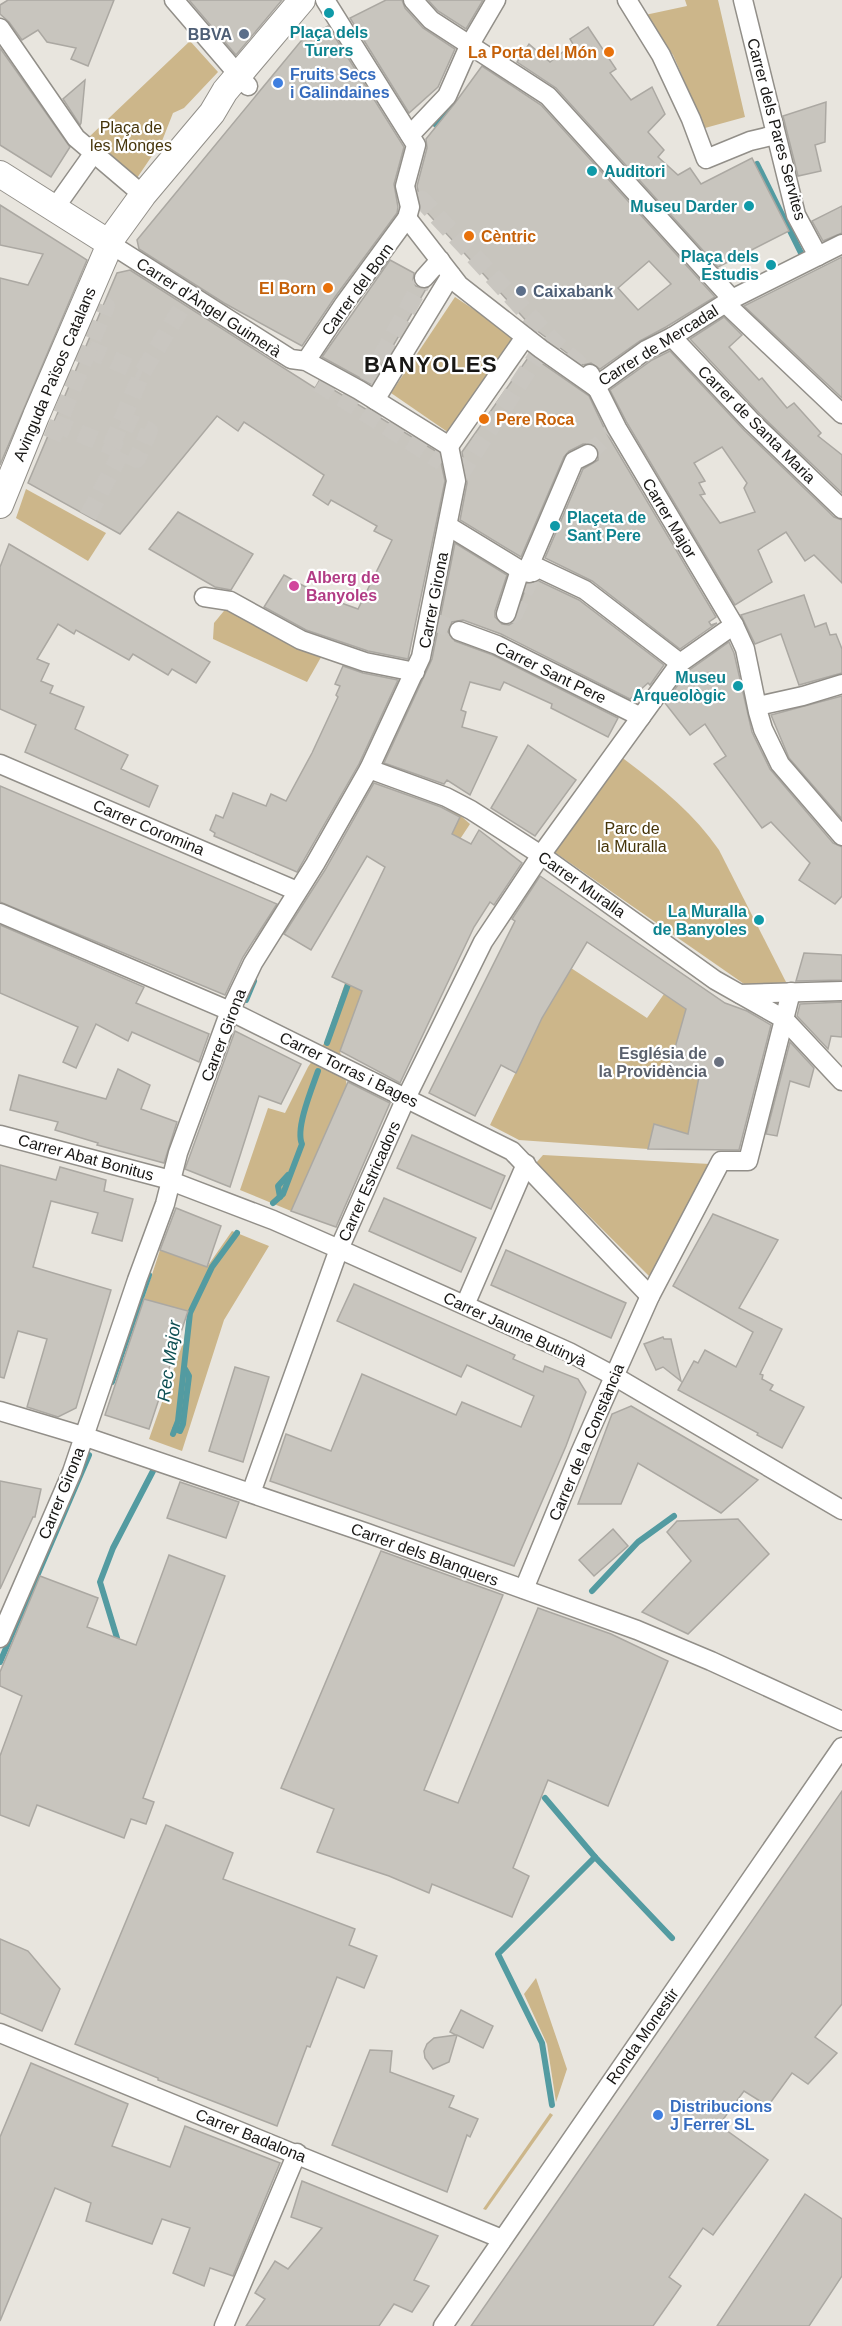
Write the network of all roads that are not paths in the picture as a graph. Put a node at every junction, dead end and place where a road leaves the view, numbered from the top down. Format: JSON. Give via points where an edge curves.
{"nodes":[{"id":1,"x":174,"y":0,"type":"edge"},
{"id":2,"x":302,"y":0,"type":"edge"},
{"id":3,"x":311,"y":0,"type":"edge"},
{"id":4,"x":318,"y":0,"type":"edge"},
{"id":5,"x":326,"y":0,"type":"edge"},
{"id":6,"x":413,"y":0,"type":"edge"},
{"id":7,"x":496,"y":0,"type":"edge"},
{"id":8,"x":627,"y":0,"type":"edge"},
{"id":9,"x":743,"y":0,"type":"edge"},
{"id":10,"x":0,"y":28,"type":"edge"},
{"id":11,"x":469,"y":46,"type":"junction"},
{"id":12,"x":235,"y":91,"type":"junction"},
{"id":13,"x":410,"y":135,"type":"junction"},
{"id":14,"x":775,"y":135,"type":"junction"},
{"id":15,"x":93,"y":154,"type":"junction"},
{"id":16,"x":0,"y":174,"type":"edge"},
{"id":17,"x":143,"y":195,"type":"junction"},
{"id":18,"x":54,"y":209,"type":"junction"},
{"id":19,"x":412,"y":209,"type":"junction"},
{"id":20,"x":109,"y":243,"type":"junction"},
{"id":21,"x":842,"y":244,"type":"edge"},
{"id":22,"x":818,"y":256,"type":"junction"},
{"id":23,"x":440,"y":260,"type":"junction"},
{"id":24,"x":451,"y":275,"type":"junction"},
{"id":25,"x":424,"y":278,"type":"tunnel mouth"},
{"id":26,"x":729,"y":301,"type":"junction"},
{"id":27,"x":525,"y":337,"type":"junction"},
{"id":28,"x":672,"y":337,"type":"junction"},
{"id":29,"x":306,"y":361,"type":"junction"},
{"id":30,"x":592,"y":381,"type":"junction"},
{"id":31,"x":318,"y":383,"type":"tunnel mouth"},
{"id":32,"x":365,"y":393,"type":"junction"},
{"id":33,"x":842,"y":414,"type":"edge"},
{"id":34,"x":588,"y":454,"type":"tunnel mouth"},
{"id":35,"x":453,"y":466,"type":"junction"},
{"id":36,"x":0,"y":505,"type":"edge"},
{"id":37,"x":842,"y":509,"type":"edge"},
{"id":38,"x":447,"y":526,"type":"junction"},
{"id":39,"x":528,"y":570,"type":"junction"},
{"id":40,"x":204,"y":597,"type":"dead end"},
{"id":41,"x":734,"y":625,"type":"junction"},
{"id":42,"x":459,"y":631,"type":"tunnel mouth"},
{"id":43,"x":497,"y":645,"type":"junction"},
{"id":44,"x":680,"y":663,"type":"junction"},
{"id":45,"x":415,"y":672,"type":"junction"},
{"id":46,"x":842,"y":684,"type":"edge"},
{"id":47,"x":758,"y":706,"type":"junction"},
{"id":48,"x":641,"y":717,"type":"junction"},
{"id":49,"x":0,"y":764,"type":"edge"},
{"id":50,"x":369,"y":769,"type":"junction"},
{"id":51,"x":842,"y":836,"type":"edge"},
{"id":52,"x":541,"y":855,"type":"junction"},
{"id":53,"x":297,"y":891,"type":"junction"},
{"id":54,"x":0,"y":913,"type":"edge"},
{"id":55,"x":842,"y":991,"type":"edge"},
{"id":56,"x":791,"y":992,"type":"junction"},
{"id":57,"x":740,"y":994,"type":"junction"},
{"id":58,"x":230,"y":1011,"type":"junction"},
{"id":59,"x":784,"y":1019,"type":"junction"},
{"id":60,"x":842,"y":1081,"type":"edge"},
{"id":61,"x":406,"y":1098,"type":"junction"},
{"id":62,"x":0,"y":1135,"type":"edge"},
{"id":63,"x":526,"y":1164,"type":"junction"},
{"id":64,"x":171,"y":1182,"type":"junction"},
{"id":65,"x":339,"y":1249,"type":"junction"},
{"id":66,"x":650,"y":1296,"type":"junction"},
{"id":67,"x":465,"y":1305,"type":"junction"},
{"id":68,"x":614,"y":1376,"type":"junction"},
{"id":69,"x":0,"y":1411,"type":"edge"},
{"id":70,"x":83,"y":1436,"type":"junction"},
{"id":71,"x":250,"y":1494,"type":"junction"},
{"id":72,"x":842,"y":1510,"type":"edge"},
{"id":73,"x":524,"y":1589,"type":"junction"},
{"id":74,"x":0,"y":1638,"type":"edge"},
{"id":75,"x":842,"y":1720,"type":"edge"},
{"id":76,"x":842,"y":1747,"type":"edge"},
{"id":77,"x":0,"y":2033,"type":"edge"},
{"id":78,"x":297,"y":2153,"type":"junction"},
{"id":79,"x":502,"y":2239,"type":"junction"},
{"id":80,"x":224,"y":2326,"type":"edge"},
{"id":81,"x":443,"y":2326,"type":"edge"}],
"edges":[{"from":1,"to":12,"type":"street"},
{"from":2,"to":12,"type":"main road"},
{"from":3,"to":12,"type":"main road"},
{"from":4,"to":12,"type":"main road"},
{"from":5,"to":13,"type":"street"},
{"from":6,"to":11,"type":"street","via":[[431,20]]},
{"from":7,"to":11,"type":"street"},
{"from":8,"to":14,"type":"street","via":[[661,55],[706,159]]},
{"from":9,"to":14,"type":"street","name":"Carrer dels Pares Servites"},
{"from":10,"to":15,"type":"street","via":[[76,138]]},
{"from":11,"to":13,"type":"street","via":[[447,96]]},
{"from":11,"to":26,"type":"street","via":[[548,96]]},
{"from":12,"to":17,"type":"main road","name":"Avinguda Països Catalans"},
{"from":13,"to":19,"type":"street","via":[[416,145],[405,186]]},
{"from":14,"to":22,"type":"street","name":"Carrer dels Pares Servites","via":[[796,215]]},
{"from":15,"to":17,"type":"street"},
{"from":15,"to":18,"type":"street"},
{"from":16,"to":18,"type":"main road"},
{"from":17,"to":20,"type":"main road","name":"Avinguda Països Catalans"},
{"from":18,"to":20,"type":"main road"},
{"from":19,"to":23,"type":"street"},
{"from":19,"to":29,"type":"street","name":"Carrer del Born"},
{"from":20,"to":29,"type":"street","name":"Carrer d'Àngel Guimerà","via":[[187,300],[227,319],[291,359]]},
{"from":20,"to":36,"type":"main road","name":"Avinguda Països Catalans"},
{"from":21,"to":22,"type":"street"},
{"from":22,"to":26,"type":"street"},
{"from":23,"to":24,"type":"street"},
{"from":23,"to":25,"type":"street"},
{"from":24,"to":27,"type":"street"},
{"from":24,"to":32,"type":"street"},
{"from":26,"to":28,"type":"street","name":"Carrer de Mercadal"},
{"from":26,"to":33,"type":"street"},
{"from":27,"to":30,"type":"street"},
{"from":27,"to":35,"type":"street"},
{"from":28,"to":30,"type":"street","name":"Carrer de Mercadal"},
{"from":28,"to":37,"type":"street","name":"Carrer de Santa Maria"},
{"from":29,"to":31,"type":"street"},
{"from":29,"to":32,"type":"street","name":"Carrer d'Àngel Guimerà"},
{"from":30,"to":41,"type":"street","name":"Carrer Major","via":[[616,429]]},
{"from":32,"to":35,"type":"street","name":"Carrer d'Àngel Guimerà"},
{"from":34,"to":39,"type":"street","via":[[574,461]]},
{"from":35,"to":38,"type":"street","name":"Carrer Girona"},
{"from":38,"to":39,"type":"street"},
{"from":38,"to":45,"type":"street","name":"Carrer Girona","via":[[430,620]]},
{"from":39,"to":43,"type":"street"},
{"from":39,"to":44,"type":"street","via":[[585,590]]},
{"from":40,"to":45,"type":"street","via":[[230,601],[301,640],[365,662]]},
{"from":41,"to":44,"type":"street","name":"Carrer Estricadors"},
{"from":41,"to":47,"type":"street","name":"Carrer Major","via":[[745,649]]},
{"from":42,"to":43,"type":"street","name":"Carrer Sant Pere"},
{"from":43,"to":48,"type":"street","name":"Carrer Sant Pere"},
{"from":44,"to":48,"type":"street","name":"Carrer Estricadors"},
{"from":45,"to":50,"type":"street","name":"Carrer Girona"},
{"from":46,"to":47,"type":"street"},
{"from":47,"to":51,"type":"street","name":"Carrer Major","via":[[763,729],[780,764]]},
{"from":48,"to":52,"type":"street","name":"Carrer Estricadors"},
{"from":49,"to":53,"type":"street","name":"Carrer Coromina"},
{"from":50,"to":52,"type":"street","name":"Carrer Muralla","via":[[446,797]]},
{"from":50,"to":53,"type":"street","name":"Carrer Girona"},
{"from":52,"to":57,"type":"street","name":"Carrer Muralla"},
{"from":52,"to":61,"type":"street","name":"Carrer Estricadors","via":[[483,942]]},
{"from":53,"to":58,"type":"street","name":"Carrer Girona","via":[[253,963]]},
{"from":54,"to":58,"type":"street","name":"Carrer Torras i Bages"},
{"from":55,"to":56,"type":"street"},
{"from":56,"to":57,"type":"street"},
{"from":56,"to":59,"type":"street"},
{"from":57,"to":59,"type":"street","name":"Carrer Muralla"},
{"from":58,"to":61,"type":"street","name":"Carrer Torras i Bages"},
{"from":58,"to":64,"type":"street","name":"Carrer Girona"},
{"from":59,"to":60,"type":"street","name":"Carrer Muralla"},
{"from":59,"to":66,"type":"street","name":"Carrer de la Constància","via":[[748,1161],[721,1161]]},
{"from":61,"to":63,"type":"street","name":"Carrer Torras i Bages","via":[[512,1151]]},
{"from":61,"to":65,"type":"street","name":"Carrer Estricadors"},
{"from":62,"to":64,"type":"street","name":"Carrer Abat Bonitus"},
{"from":63,"to":66,"type":"street","name":"Carrer Torras i Bages"},
{"from":63,"to":67,"type":"street"},
{"from":64,"to":65,"type":"street","name":"Carrer Jaume Butinyà"},
{"from":64,"to":70,"type":"street","name":"Carrer Girona"},
{"from":65,"to":67,"type":"street","name":"Carrer Jaume Butinyà"},
{"from":65,"to":71,"type":"street","name":"Carrer Estricadors"},
{"from":66,"to":68,"type":"street","name":"Carrer de la Constància"},
{"from":67,"to":68,"type":"street","name":"Carrer Jaume Butinyà"},
{"from":68,"to":72,"type":"street","name":"Carrer Jaume Butinyà"},
{"from":68,"to":73,"type":"street","name":"Carrer de la Constància"},
{"from":69,"to":70,"type":"street","name":"Carrer dels Blanquers"},
{"from":70,"to":71,"type":"street","name":"Carrer dels Blanquers"},
{"from":70,"to":74,"type":"street","name":"Carrer Girona","via":[[72,1472]]},
{"from":71,"to":73,"type":"street","name":"Carrer dels Blanquers"},
{"from":73,"to":75,"type":"street","name":"Carrer dels Blanquers","via":[[647,1635]]},
{"from":76,"to":79,"type":"street","name":"Ronda Monestir"},
{"from":77,"to":78,"type":"street","name":"Carrer Badalona"},
{"from":78,"to":79,"type":"street","name":"Carrer Badalona"},
{"from":78,"to":80,"type":"street"},
{"from":79,"to":81,"type":"street","name":"Ronda Monestir"}]}
